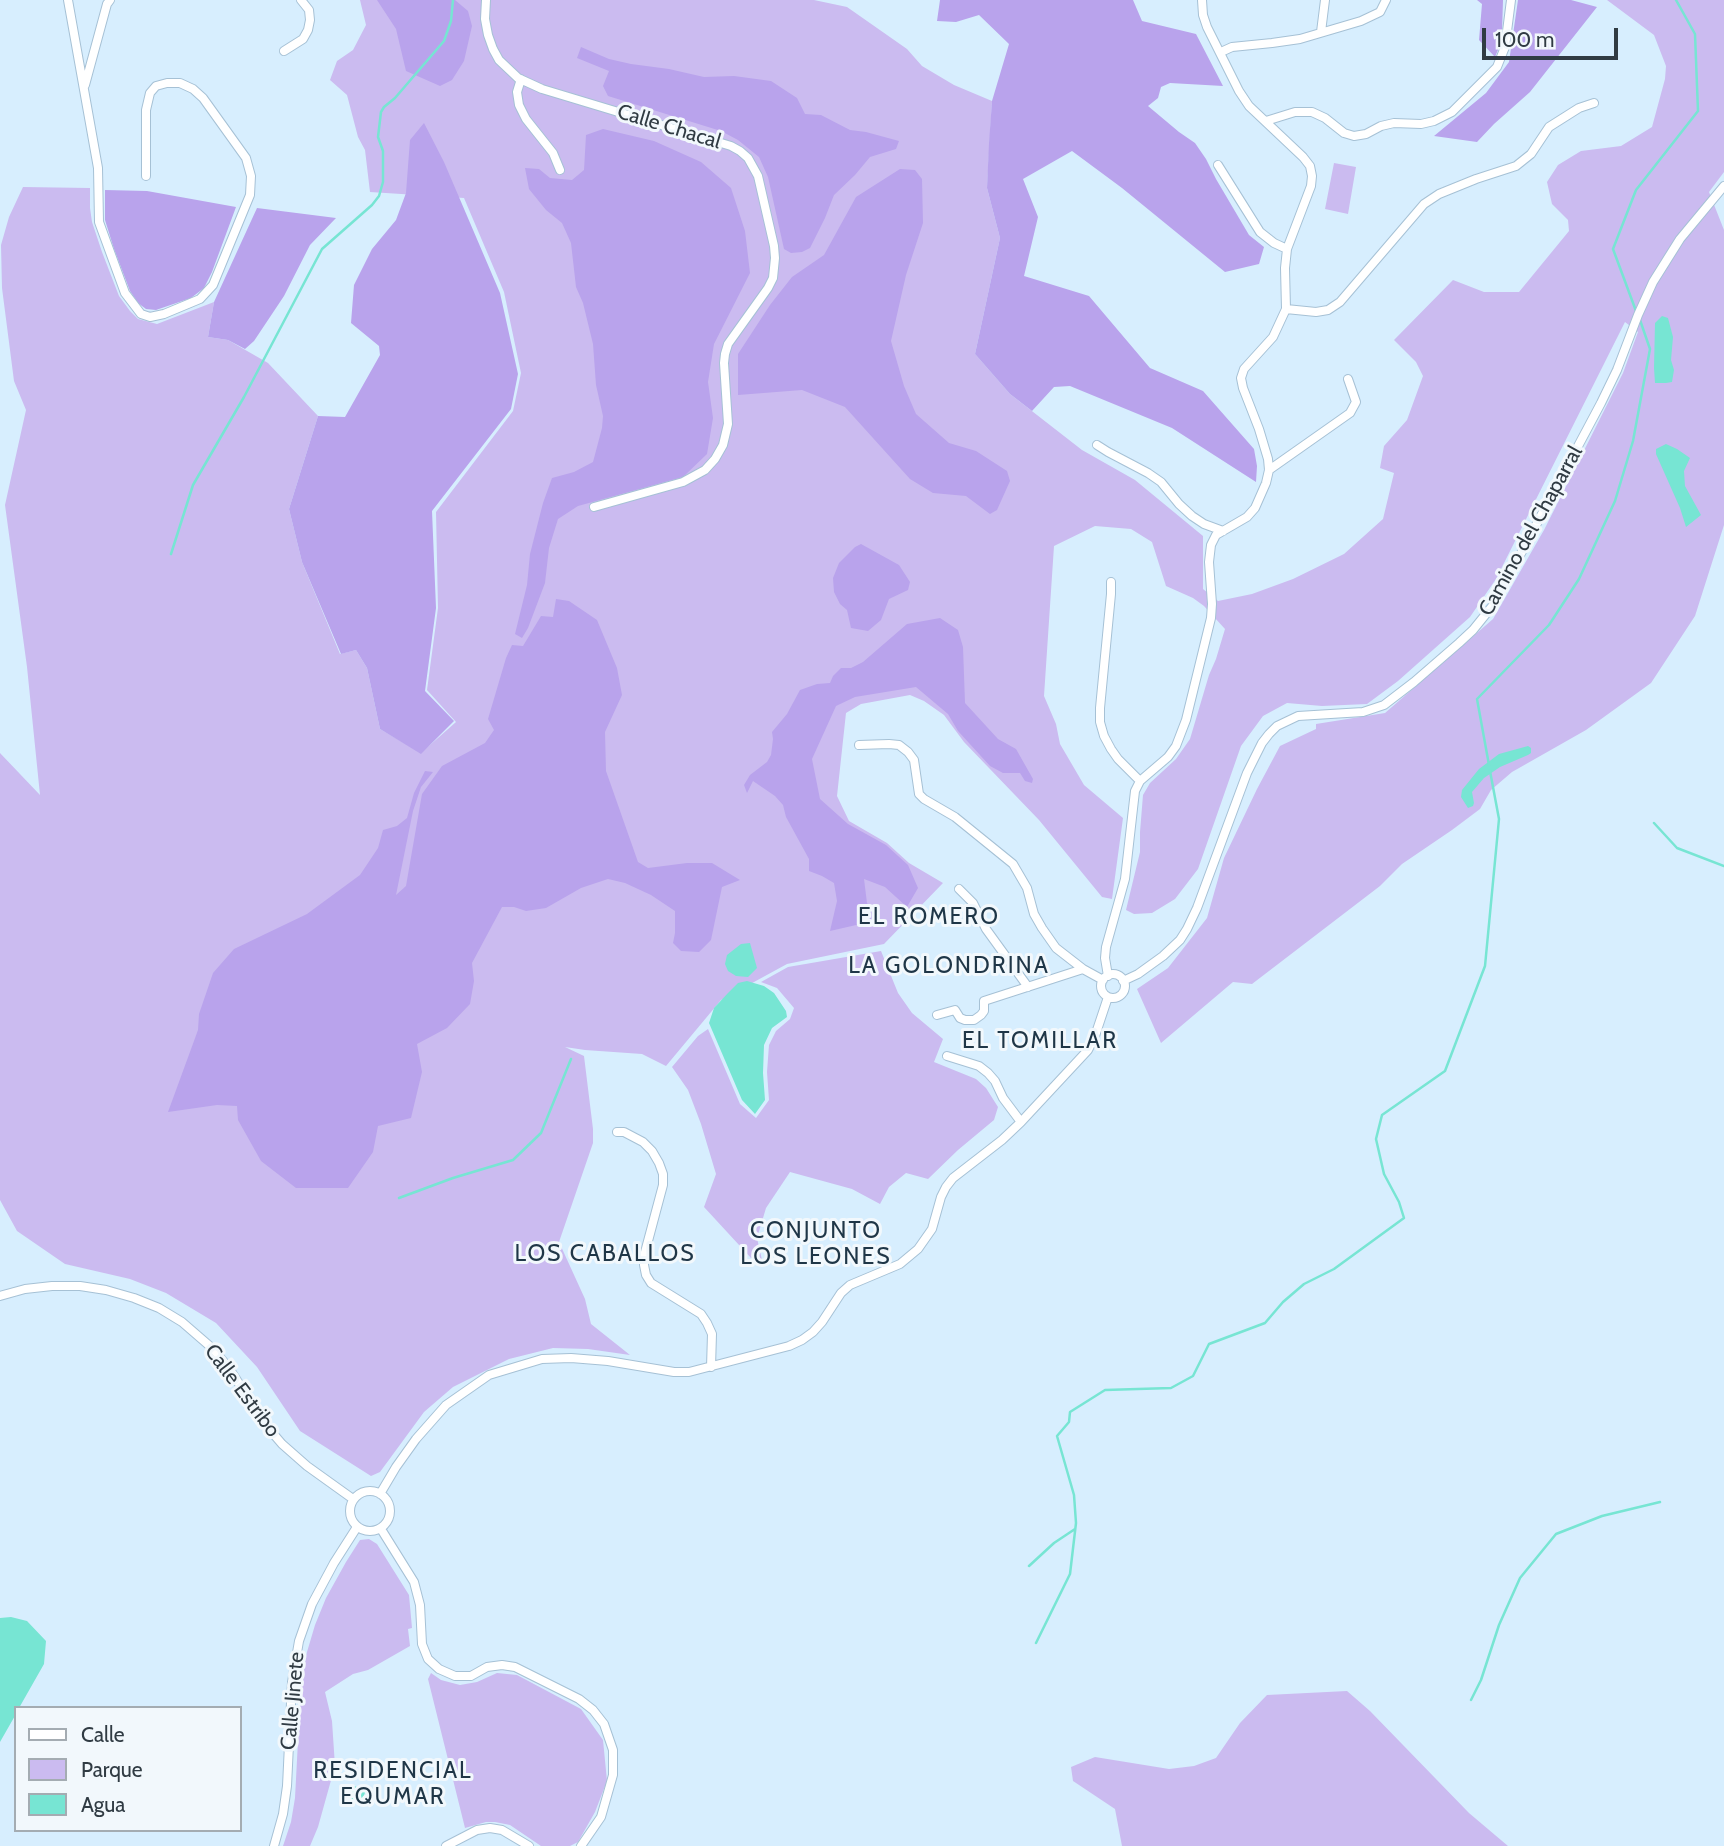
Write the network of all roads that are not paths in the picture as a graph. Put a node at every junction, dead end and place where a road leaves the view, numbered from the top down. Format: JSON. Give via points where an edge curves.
{"nodes":[{"id":1,"x":68,"y":0,"type":"edge"},
{"id":2,"x":110,"y":0,"type":"edge"},
{"id":3,"x":301,"y":0,"type":"edge"},
{"id":4,"x":486,"y":0,"type":"edge"},
{"id":5,"x":1202,"y":0,"type":"edge"},
{"id":6,"x":1325,"y":0,"type":"edge"},
{"id":7,"x":1385,"y":0,"type":"edge"},
{"id":8,"x":1510,"y":0,"type":"edge"},
{"id":9,"x":1321,"y":32,"type":"junction"},
{"id":10,"x":284,"y":51,"type":"dead end"},
{"id":11,"x":1221,"y":52,"type":"junction"},
{"id":12,"x":521,"y":79,"type":"junction"},
{"id":13,"x":84,"y":88,"type":"junction"},
{"id":14,"x":1594,"y":103,"type":"dead end"},
{"id":15,"x":1266,"y":121,"type":"junction"},
{"id":16,"x":1218,"y":165,"type":"dead end"},
{"id":17,"x":560,"y":170,"type":"dead end"},
{"id":18,"x":146,"y":176,"type":"dead end"},
{"id":19,"x":1724,"y":186,"type":"edge"},
{"id":20,"x":1287,"y":249,"type":"junction"},
{"id":21,"x":1286,"y":309,"type":"junction"},
{"id":22,"x":1348,"y":379,"type":"dead end"},
{"id":23,"x":1097,"y":445,"type":"dead end"},
{"id":24,"x":1269,"y":470,"type":"junction"},
{"id":25,"x":594,"y":507,"type":"dead end"},
{"id":26,"x":1223,"y":531,"type":"junction"},
{"id":27,"x":1111,"y":582,"type":"dead end"},
{"id":28,"x":859,"y":745,"type":"dead end"},
{"id":29,"x":1140,"y":780,"type":"junction"},
{"id":30,"x":959,"y":889,"type":"dead end"},
{"id":31,"x":1083,"y":969,"type":"junction"},
{"id":32,"x":1105,"y":978,"type":"junction"},
{"id":33,"x":1123,"y":981,"type":"junction"},
{"id":34,"x":1028,"y":987,"type":"junction"},
{"id":35,"x":1108,"y":997,"type":"junction"},
{"id":36,"x":937,"y":1015,"type":"dead end"},
{"id":37,"x":947,"y":1056,"type":"dead end"},
{"id":38,"x":1021,"y":1122,"type":"junction"},
{"id":39,"x":617,"y":1132,"type":"dead end"},
{"id":40,"x":0,"y":1296,"type":"edge"},
{"id":41,"x":711,"y":1367,"type":"junction"},
{"id":42,"x":380,"y":1494,"type":"junction"},
{"id":43,"x":353,"y":1499,"type":"junction"},
{"id":44,"x":357,"y":1527,"type":"junction"},
{"id":45,"x":381,"y":1529,"type":"junction"},
{"id":46,"x":274,"y":1846,"type":"edge"},
{"id":47,"x":446,"y":1846,"type":"edge"},
{"id":48,"x":528,"y":1846,"type":"edge"},
{"id":49,"x":581,"y":1846,"type":"edge"}],
"edges":[{"from":1,"to":13,"type":"street"},
{"from":2,"to":13,"type":"street"},
{"from":3,"to":10,"type":"street","via":[[309,10],[308,30]]},
{"from":4,"to":12,"type":"street","name":"Calle Chacal","via":[[486,27],[493,49]]},
{"from":5,"to":11,"type":"street","via":[[1207,27]]},
{"from":6,"to":9,"type":"street"},
{"from":7,"to":9,"type":"street","via":[[1374,16]]},
{"from":8,"to":15,"type":"street","via":[[1505,47],[1497,68],[1452,112],[1434,121],[1394,123],[1354,136],[1312,112]]},
{"from":9,"to":11,"type":"street"},
{"from":11,"to":15,"type":"street","via":[[1239,91]]},
{"from":12,"to":17,"type":"street","via":[[519,105]]},
{"from":12,"to":25,"type":"street","name":"Calle Chacal","via":[[740,151],[758,176],[774,246],[773,278],[725,354],[728,424],[715,459],[683,482]]},
{"from":13,"to":18,"type":"street","via":[[99,168],[99,222],[125,293],[141,314],[150,317],[200,299],[213,285],[250,195],[251,176],[246,158],[203,98],[180,83],[156,86],[150,93]]},
{"from":14,"to":21,"type":"street","via":[[1549,127],[1531,154],[1516,166],[1451,189],[1424,204],[1340,302],[1316,312]]},
{"from":15,"to":20,"type":"street","via":[[1303,157],[1312,176]]},
{"from":16,"to":20,"type":"street","via":[[1260,232]]},
{"from":19,"to":33,"type":"street","name":"Camino del Chaparral","via":[[1680,239],[1653,282],[1601,403],[1494,604],[1459,643],[1384,705],[1363,712],[1298,716],[1269,734],[1247,773],[1192,920],[1163,956]]},
{"from":20,"to":21,"type":"street"},
{"from":21,"to":24,"type":"street","via":[[1273,337],[1241,378]]},
{"from":22,"to":24,"type":"street","via":[[1356,402],[1350,414]]},
{"from":23,"to":26,"type":"street","via":[[1148,473],[1192,516]]},
{"from":24,"to":26,"type":"street","via":[[1255,508]]},
{"from":26,"to":29,"type":"street","via":[[1209,553],[1211,618],[1182,734],[1168,757]]},
{"from":27,"to":29,"type":"street","via":[[1100,722],[1118,760]]},
{"from":28,"to":31,"type":"street","via":[[889,744],[908,752],[923,799],[955,817],[1013,864],[1042,928],[1056,948]]},
{"from":29,"to":32,"type":"street","via":[[1125,879],[1106,947]]},
{"from":30,"to":34,"type":"street"},
{"from":31,"to":32,"type":"street"},
{"from":31,"to":34,"type":"street"},
{"from":32,"to":33,"type":"street","via":[[1115,975]]},
{"from":32,"to":35,"type":"street","via":[[1102,990]]},
{"from":33,"to":35,"type":"street","via":[[1123,993]]},
{"from":34,"to":36,"type":"street","via":[[984,1001],[981,1015],[974,1020],[965,1020],[955,1010]]},
{"from":35,"to":38,"type":"street","via":[[1088,1050]]},
{"from":37,"to":38,"type":"street","via":[[988,1073]]},
{"from":38,"to":41,"type":"street","via":[[946,1186],[925,1240],[900,1264],[850,1285],[802,1340]]},
{"from":39,"to":41,"type":"street","via":[[643,1142],[659,1163],[663,1185],[644,1256],[646,1275],[651,1283],[701,1314],[712,1334]]},
{"from":40,"to":43,"type":"street","name":"Calle Estribo","via":[[25,1289],[80,1286],[116,1292],[159,1308],[212,1348],[282,1444]]},
{"from":41,"to":42,"type":"street","via":[[674,1372],[608,1361],[542,1359],[489,1375],[446,1405],[416,1439]]},
{"from":42,"to":43,"type":"street","via":[[368,1491]]},
{"from":42,"to":45,"type":"street","via":[[390,1511]]},
{"from":43,"to":44,"type":"street","via":[[349,1511]]},
{"from":44,"to":45,"type":"street","via":[[368,1532]]},
{"from":44,"to":46,"type":"street","name":"Calle Jinete","via":[[312,1604],[299,1641],[292,1682],[287,1787]]},
{"from":45,"to":49,"type":"street","via":[[414,1582],[422,1644],[439,1669],[471,1676],[487,1667],[515,1667],[579,1699],[604,1724],[613,1750],[613,1775],[601,1817]]},
{"from":47,"to":48,"type":"street","via":[[490,1828]]}]}
